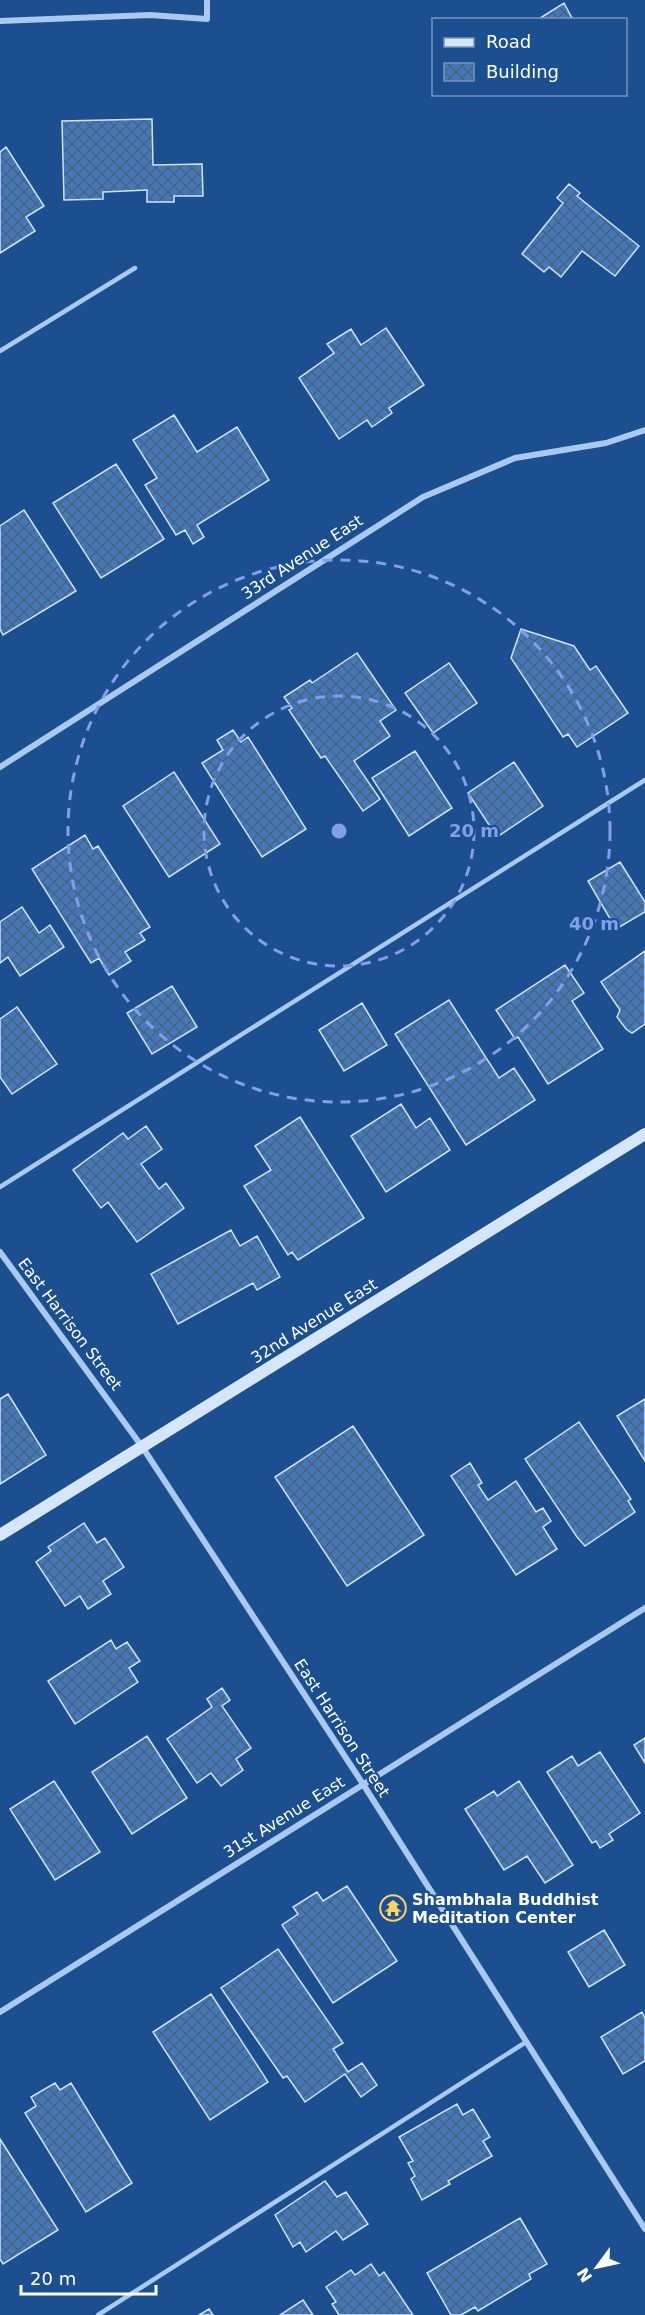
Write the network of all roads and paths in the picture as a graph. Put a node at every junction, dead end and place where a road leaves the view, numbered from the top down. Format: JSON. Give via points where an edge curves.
{"nodes":[{"id":1,"x":207,"y":0,"type":"edge"},
{"id":2,"x":0,"y":21,"type":"edge"},
{"id":3,"x":135,"y":268,"type":"dead end"},
{"id":4,"x":0,"y":351,"type":"edge"},
{"id":5,"x":645,"y":430,"type":"edge"},
{"id":6,"x":0,"y":767,"type":"edge"},
{"id":7,"x":645,"y":780,"type":"edge"},
{"id":8,"x":645,"y":1134,"type":"edge"},
{"id":9,"x":0,"y":1187,"type":"edge"},
{"id":10,"x":0,"y":1252,"type":"edge"},
{"id":11,"x":143,"y":1448,"type":"junction"},
{"id":12,"x":0,"y":1536,"type":"edge"},
{"id":13,"x":645,"y":1608,"type":"edge"},
{"id":14,"x":363,"y":1784,"type":"junction"},
{"id":15,"x":0,"y":2012,"type":"edge"},
{"id":16,"x":526,"y":2042,"type":"junction"},
{"id":17,"x":645,"y":2229,"type":"edge"},
{"id":18,"x":98,"y":2315,"type":"edge"}],
"edges":[{"from":1,"to":2,"type":"street","via":[[207,19],[150,15]]},
{"from":3,"to":4,"type":"lane"},
{"from":5,"to":6,"type":"street","name":"33rd Avenue East","via":[[606,443],[515,458],[423,497]]},
{"from":7,"to":9,"type":"lane"},
{"from":8,"to":11,"type":"street","name":"32nd Avenue East"},
{"from":10,"to":11,"type":"street","name":"East Harrison Street"},
{"from":11,"to":12,"type":"street","name":"32nd Avenue East"},
{"from":11,"to":14,"type":"street","name":"East Harrison Street"},
{"from":13,"to":14,"type":"street","name":"31st Avenue East"},
{"from":14,"to":15,"type":"street","name":"31st Avenue East"},
{"from":14,"to":16,"type":"street","name":"East Harrison Street"},
{"from":16,"to":17,"type":"street","name":"East Harrison Street"},
{"from":16,"to":18,"type":"lane"}]}
